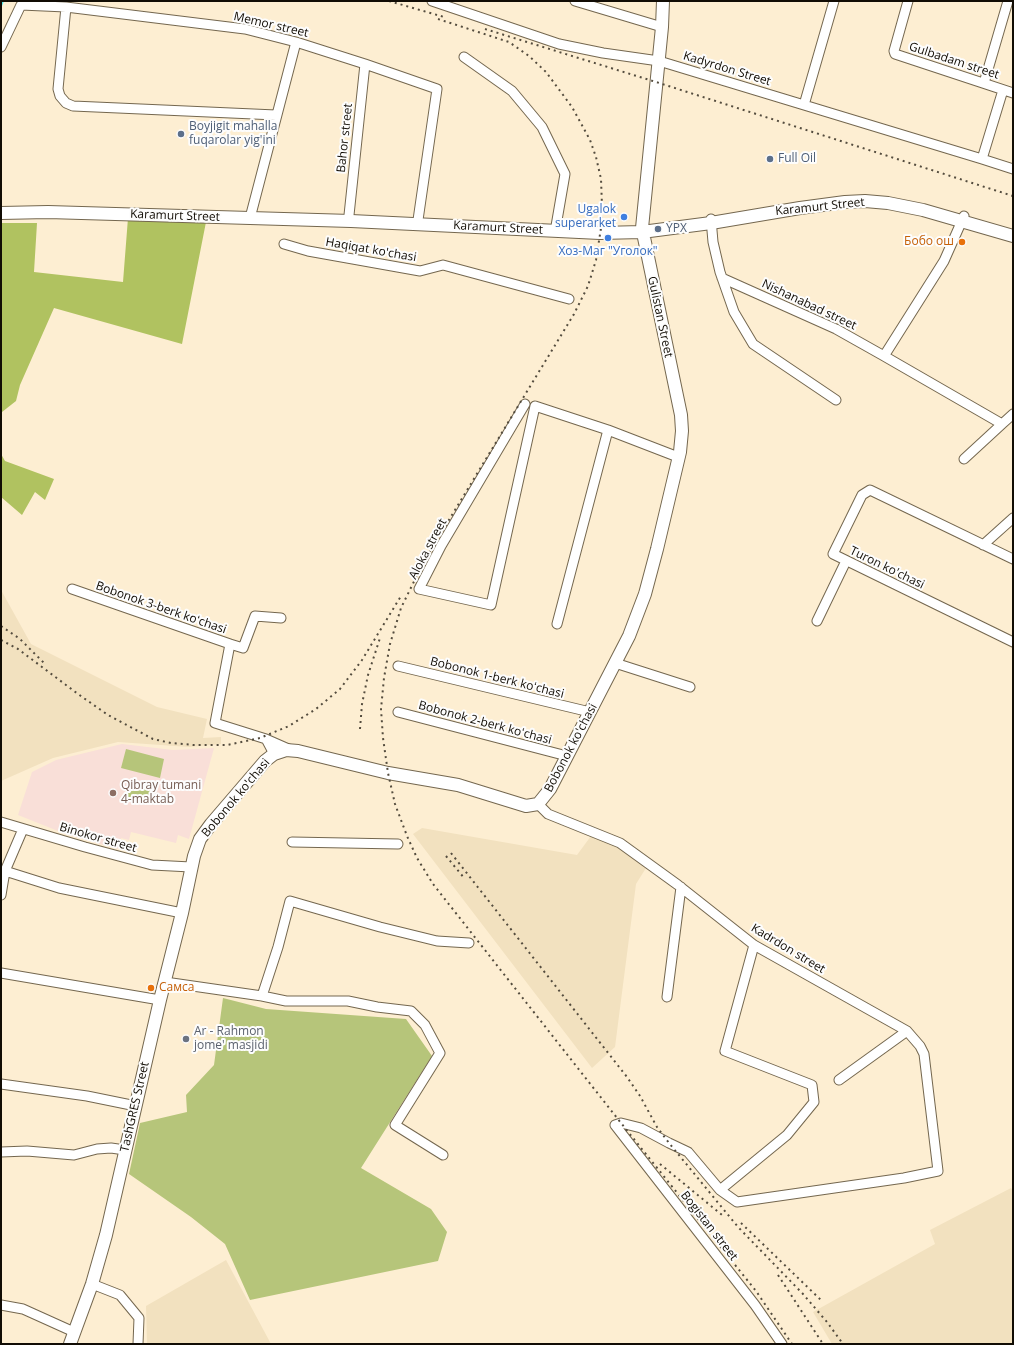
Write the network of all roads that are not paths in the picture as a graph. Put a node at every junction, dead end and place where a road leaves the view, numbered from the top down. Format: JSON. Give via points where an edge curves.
{"nodes":[{"id":1,"x":432,"y":1,"type":"edge"},
{"id":2,"x":575,"y":1,"type":"edge"},
{"id":3,"x":663,"y":1,"type":"edge"},
{"id":4,"x":834,"y":1,"type":"edge"},
{"id":5,"x":908,"y":1,"type":"edge"},
{"id":6,"x":1008,"y":1,"type":"edge"},
{"id":7,"x":66,"y":7,"type":"junction"},
{"id":8,"x":662,"y":27,"type":"junction"},
{"id":9,"x":296,"y":42,"type":"junction"},
{"id":10,"x":1,"y":47,"type":"edge"},
{"id":11,"x":464,"y":57,"type":"dead end"},
{"id":12,"x":659,"y":60,"type":"junction"},
{"id":13,"x":365,"y":64,"type":"junction"},
{"id":14,"x":984,"y":83,"type":"junction"},
{"id":15,"x":1003,"y":90,"type":"junction"},
{"id":16,"x":1013,"y":94,"type":"edge"},
{"id":17,"x":804,"y":105,"type":"junction"},
{"id":18,"x":276,"y":115,"type":"junction"},
{"id":19,"x":982,"y":159,"type":"junction"},
{"id":20,"x":1013,"y":169,"type":"edge"},
{"id":21,"x":1,"y":209,"type":"edge"},
{"id":22,"x":1,"y":213,"type":"edge"},
{"id":23,"x":349,"y":215,"type":"junction"},
{"id":24,"x":250,"y":216,"type":"junction"},
{"id":25,"x":963,"y":218,"type":"junction"},
{"id":26,"x":418,"y":220,"type":"junction"},
{"id":27,"x":711,"y":221,"type":"junction"},
{"id":28,"x":556,"y":226,"type":"junction"},
{"id":29,"x":642,"y":230,"type":"junction"},
{"id":30,"x":1013,"y":232,"type":"edge"},
{"id":31,"x":1013,"y":236,"type":"edge"},
{"id":32,"x":284,"y":244,"type":"dead end"},
{"id":33,"x":722,"y":278,"type":"junction"},
{"id":34,"x":570,"y":299,"type":"dead end"},
{"id":35,"x":884,"y":356,"type":"junction"},
{"id":36,"x":836,"y":400,"type":"dead end"},
{"id":37,"x":525,"y":404,"type":"dead end"},
{"id":38,"x":1013,"y":414,"type":"edge"},
{"id":39,"x":1002,"y":424,"type":"junction"},
{"id":40,"x":608,"y":430,"type":"junction"},
{"id":41,"x":678,"y":457,"type":"junction"},
{"id":42,"x":964,"y":459,"type":"dead end"},
{"id":43,"x":1013,"y":518,"type":"edge"},
{"id":44,"x":983,"y":545,"type":"junction"},
{"id":45,"x":1013,"y":559,"type":"edge"},
{"id":46,"x":846,"y":561,"type":"junction"},
{"id":47,"x":72,"y":589,"type":"dead end"},
{"id":48,"x":281,"y":618,"type":"dead end"},
{"id":49,"x":818,"y":621,"type":"dead end"},
{"id":50,"x":557,"y":624,"type":"dead end"},
{"id":51,"x":1013,"y":642,"type":"edge"},
{"id":52,"x":230,"y":644,"type":"junction"},
{"id":53,"x":615,"y":663,"type":"junction"},
{"id":54,"x":398,"y":666,"type":"dead end"},
{"id":55,"x":690,"y":688,"type":"dead end"},
{"id":56,"x":398,"y":712,"type":"dead end"},
{"id":57,"x":590,"y":712,"type":"junction"},
{"id":58,"x":266,"y":739,"type":"junction"},
{"id":59,"x":292,"y":750,"type":"junction"},
{"id":60,"x":274,"y":754,"type":"junction"},
{"id":61,"x":567,"y":756,"type":"junction"},
{"id":62,"x":538,"y":804,"type":"junction"},
{"id":63,"x":1,"y":822,"type":"edge"},
{"id":64,"x":23,"y":829,"type":"junction"},
{"id":65,"x":292,"y":842,"type":"dead end"},
{"id":66,"x":398,"y":844,"type":"dead end"},
{"id":67,"x":191,"y":867,"type":"junction"},
{"id":68,"x":5,"y":872,"type":"junction"},
{"id":69,"x":681,"y":888,"type":"junction"},
{"id":70,"x":1,"y":895,"type":"edge"},
{"id":71,"x":182,"y":913,"type":"junction"},
{"id":72,"x":469,"y":944,"type":"dead end"},
{"id":73,"x":754,"y":946,"type":"junction"},
{"id":74,"x":1,"y":973,"type":"edge"},
{"id":75,"x":164,"y":982,"type":"junction"},
{"id":76,"x":262,"y":996,"type":"junction"},
{"id":77,"x":667,"y":997,"type":"dead end"},
{"id":78,"x":160,"y":1000,"type":"junction"},
{"id":79,"x":906,"y":1031,"type":"junction"},
{"id":80,"x":839,"y":1080,"type":"dead end"},
{"id":81,"x":1,"y":1084,"type":"edge"},
{"id":82,"x":136,"y":1106,"type":"junction"},
{"id":83,"x":125,"y":1150,"type":"junction"},
{"id":84,"x":1,"y":1152,"type":"edge"},
{"id":85,"x":443,"y":1155,"type":"dead end"},
{"id":86,"x":720,"y":1190,"type":"junction"},
{"id":87,"x":92,"y":1284,"type":"junction"},
{"id":88,"x":1,"y":1305,"type":"edge"},
{"id":89,"x":74,"y":1332,"type":"junction"},
{"id":90,"x":70,"y":1344,"type":"edge"},
{"id":91,"x":138,"y":1344,"type":"edge"},
{"id":92,"x":782,"y":1344,"type":"edge"}],
"edges":[{"from":1,"to":12,"type":"street","name":"Kadyrdon Street","via":[[559,44]]},
{"from":2,"to":8,"type":"street"},
{"from":3,"to":8,"type":"main road","name":"Gulistan Street"},
{"from":4,"to":17,"type":"street"},
{"from":5,"to":14,"type":"street","name":"Gulbadam street","via":[[895,54]]},
{"from":6,"to":14,"type":"street"},
{"from":7,"to":9,"type":"street","name":"Memor street","via":[[245,29]]},
{"from":7,"to":10,"type":"street","name":"Memor street","via":[[21,5]]},
{"from":7,"to":18,"type":"street","via":[[58,89],[66,103],[74,106]]},
{"from":8,"to":12,"type":"main road","name":"Gulistan Street"},
{"from":9,"to":13,"type":"street","name":"Memor street"},
{"from":9,"to":18,"type":"street"},
{"from":11,"to":28,"type":"street","via":[[512,91],[542,127],[565,174]]},
{"from":12,"to":17,"type":"street","name":"Kadyrdon Street"},
{"from":12,"to":29,"type":"main road","name":"Gulistan Street"},
{"from":13,"to":23,"type":"street","name":"Bahor street"},
{"from":13,"to":26,"type":"street","name":"Memor street","via":[[437,89]]},
{"from":14,"to":15,"type":"street","name":"Gulbadam street"},
{"from":15,"to":16,"type":"street","name":"Gulbadam street"},
{"from":15,"to":19,"type":"street"},
{"from":17,"to":19,"type":"street","name":"Kadyrdon Street"},
{"from":18,"to":24,"type":"street"},
{"from":19,"to":20,"type":"street","name":"Kadyrdon Street"},
{"from":21,"to":24,"type":"main road","name":"Karamurt Street","via":[[47,208]]},
{"from":22,"to":24,"type":"main road","name":"Karamurt Street"},
{"from":23,"to":24,"type":"main road","name":"Karamurt Street"},
{"from":23,"to":26,"type":"main road","name":"Karamurt Street"},
{"from":24,"to":29,"type":"main road","name":"Karamurt Street","via":[[557,232],[600,233]]},
{"from":25,"to":27,"type":"main road","name":"Karamurt Street","via":[[902,202],[858,198],[800,204]]},
{"from":25,"to":30,"type":"main road","name":"Karamurt Street"},
{"from":25,"to":31,"type":"main road","name":"Karamurt Street"},
{"from":25,"to":35,"type":"street","via":[[944,261]]},
{"from":26,"to":28,"type":"main road","name":"Karamurt Street"},
{"from":27,"to":29,"type":"main road","name":"Karamurt Street"},
{"from":27,"to":33,"type":"street","via":[[713,242]]},
{"from":28,"to":29,"type":"main road","name":"Karamurt Street"},
{"from":29,"to":41,"type":"main road","name":"Gulistan Street","via":[[681,415],[682,431]]},
{"from":32,"to":34,"type":"street","name":"Haqiqat ko'chasi","via":[[308,251],[420,271],[443,265]]},
{"from":33,"to":35,"type":"street","name":"Nishanabad street","via":[[836,329]]},
{"from":33,"to":36,"type":"street","via":[[734,312],[753,344]]},
{"from":35,"to":39,"type":"street","name":"Nishanabad street"},
{"from":37,"to":40,"type":"street","name":"Aloka street","via":[[441,546],[419,589],[491,605],[535,406]]},
{"from":38,"to":39,"type":"street"},
{"from":39,"to":42,"type":"street"},
{"from":40,"to":41,"type":"street"},
{"from":40,"to":50,"type":"street"},
{"from":41,"to":53,"type":"main road","name":"Bobonok ko'chasi","via":[[645,594]]},
{"from":43,"to":44,"type":"street"},
{"from":44,"to":45,"type":"street","name":"Turon ko'chasi"},
{"from":44,"to":46,"type":"street","name":"Turon ko'chasi","via":[[870,490],[862,495],[833,554]]},
{"from":46,"to":49,"type":"street"},
{"from":46,"to":51,"type":"street","name":"Turon ko'chasi"},
{"from":47,"to":52,"type":"street","name":"Bobonok 3-berk koʻchasi"},
{"from":48,"to":52,"type":"street","via":[[254,616],[243,648]]},
{"from":52,"to":58,"type":"street","name":"Bobonok 3-berk koʻchasi","via":[[215,724]]},
{"from":53,"to":55,"type":"street"},
{"from":53,"to":57,"type":"main road","name":"Bobonok ko'chasi"},
{"from":54,"to":57,"type":"street","name":"Bobonok 1-berk koʻchasi"},
{"from":56,"to":61,"type":"street","name":"Bobonok 2-berk koʻchasi"},
{"from":57,"to":61,"type":"main road","name":"Bobonok ko'chasi"},
{"from":58,"to":59,"type":"street","name":"Bobonok 3-berk koʻchasi"},
{"from":58,"to":60,"type":"street"},
{"from":59,"to":60,"type":"main road","name":"Bobonok ko'chasi"},
{"from":59,"to":62,"type":"main road","name":"Bobonok ko'chasi","via":[[388,773],[458,785],[526,806]]},
{"from":60,"to":67,"type":"main road","name":"Bobonok ko'chasi","via":[[265,761],[207,829],[198,845]]},
{"from":61,"to":62,"type":"main road","name":"Bobonok ko'chasi","via":[[550,789]]},
{"from":62,"to":69,"type":"street","name":"Kadrdon street","via":[[548,814],[620,843]]},
{"from":63,"to":64,"type":"street","name":"Binokor street"},
{"from":64,"to":67,"type":"street","name":"Binokor street","via":[[152,865]]},
{"from":64,"to":68,"type":"street"},
{"from":65,"to":66,"type":"street"},
{"from":67,"to":71,"type":"main road","name":"TashGRES Street"},
{"from":68,"to":70,"type":"street"},
{"from":68,"to":71,"type":"street","via":[[59,888]]},
{"from":69,"to":73,"type":"street","name":"Kadrdon street"},
{"from":69,"to":77,"type":"street"},
{"from":71,"to":75,"type":"main road","name":"TashGRES Street"},
{"from":72,"to":76,"type":"street","via":[[437,941],[290,901]]},
{"from":73,"to":79,"type":"street","name":"Kadrdon street"},
{"from":73,"to":86,"type":"street","via":[[726,1051],[812,1085],[814,1102],[787,1135]]},
{"from":74,"to":78,"type":"street"},
{"from":75,"to":76,"type":"street"},
{"from":75,"to":78,"type":"main road","name":"TashGRES Street"},
{"from":76,"to":85,"type":"street","via":[[286,1001],[348,1001],[411,1011],[425,1025],[440,1053],[395,1125]]},
{"from":78,"to":82,"type":"main road","name":"TashGRES Street"},
{"from":79,"to":80,"type":"street"},
{"from":79,"to":86,"type":"street","name":"Kadrdon street","via":[[924,1054],[938,1171],[737,1202]]},
{"from":81,"to":82,"type":"street"},
{"from":82,"to":83,"type":"main road","name":"TashGRES Street"},
{"from":83,"to":84,"type":"street","via":[[97,1149],[74,1155],[26,1151]]},
{"from":83,"to":87,"type":"main road","name":"TashGRES Street"},
{"from":86,"to":92,"type":"street","name":"Bogistan street","via":[[688,1152],[641,1128],[621,1123],[615,1125],[755,1305]]},
{"from":87,"to":89,"type":"main road","name":"TashGRES Street"},
{"from":87,"to":91,"type":"street","via":[[120,1295],[139,1318]]},
{"from":88,"to":89,"type":"street","via":[[23,1308]]},
{"from":89,"to":90,"type":"main road","name":"TashGRES Street"}]}
